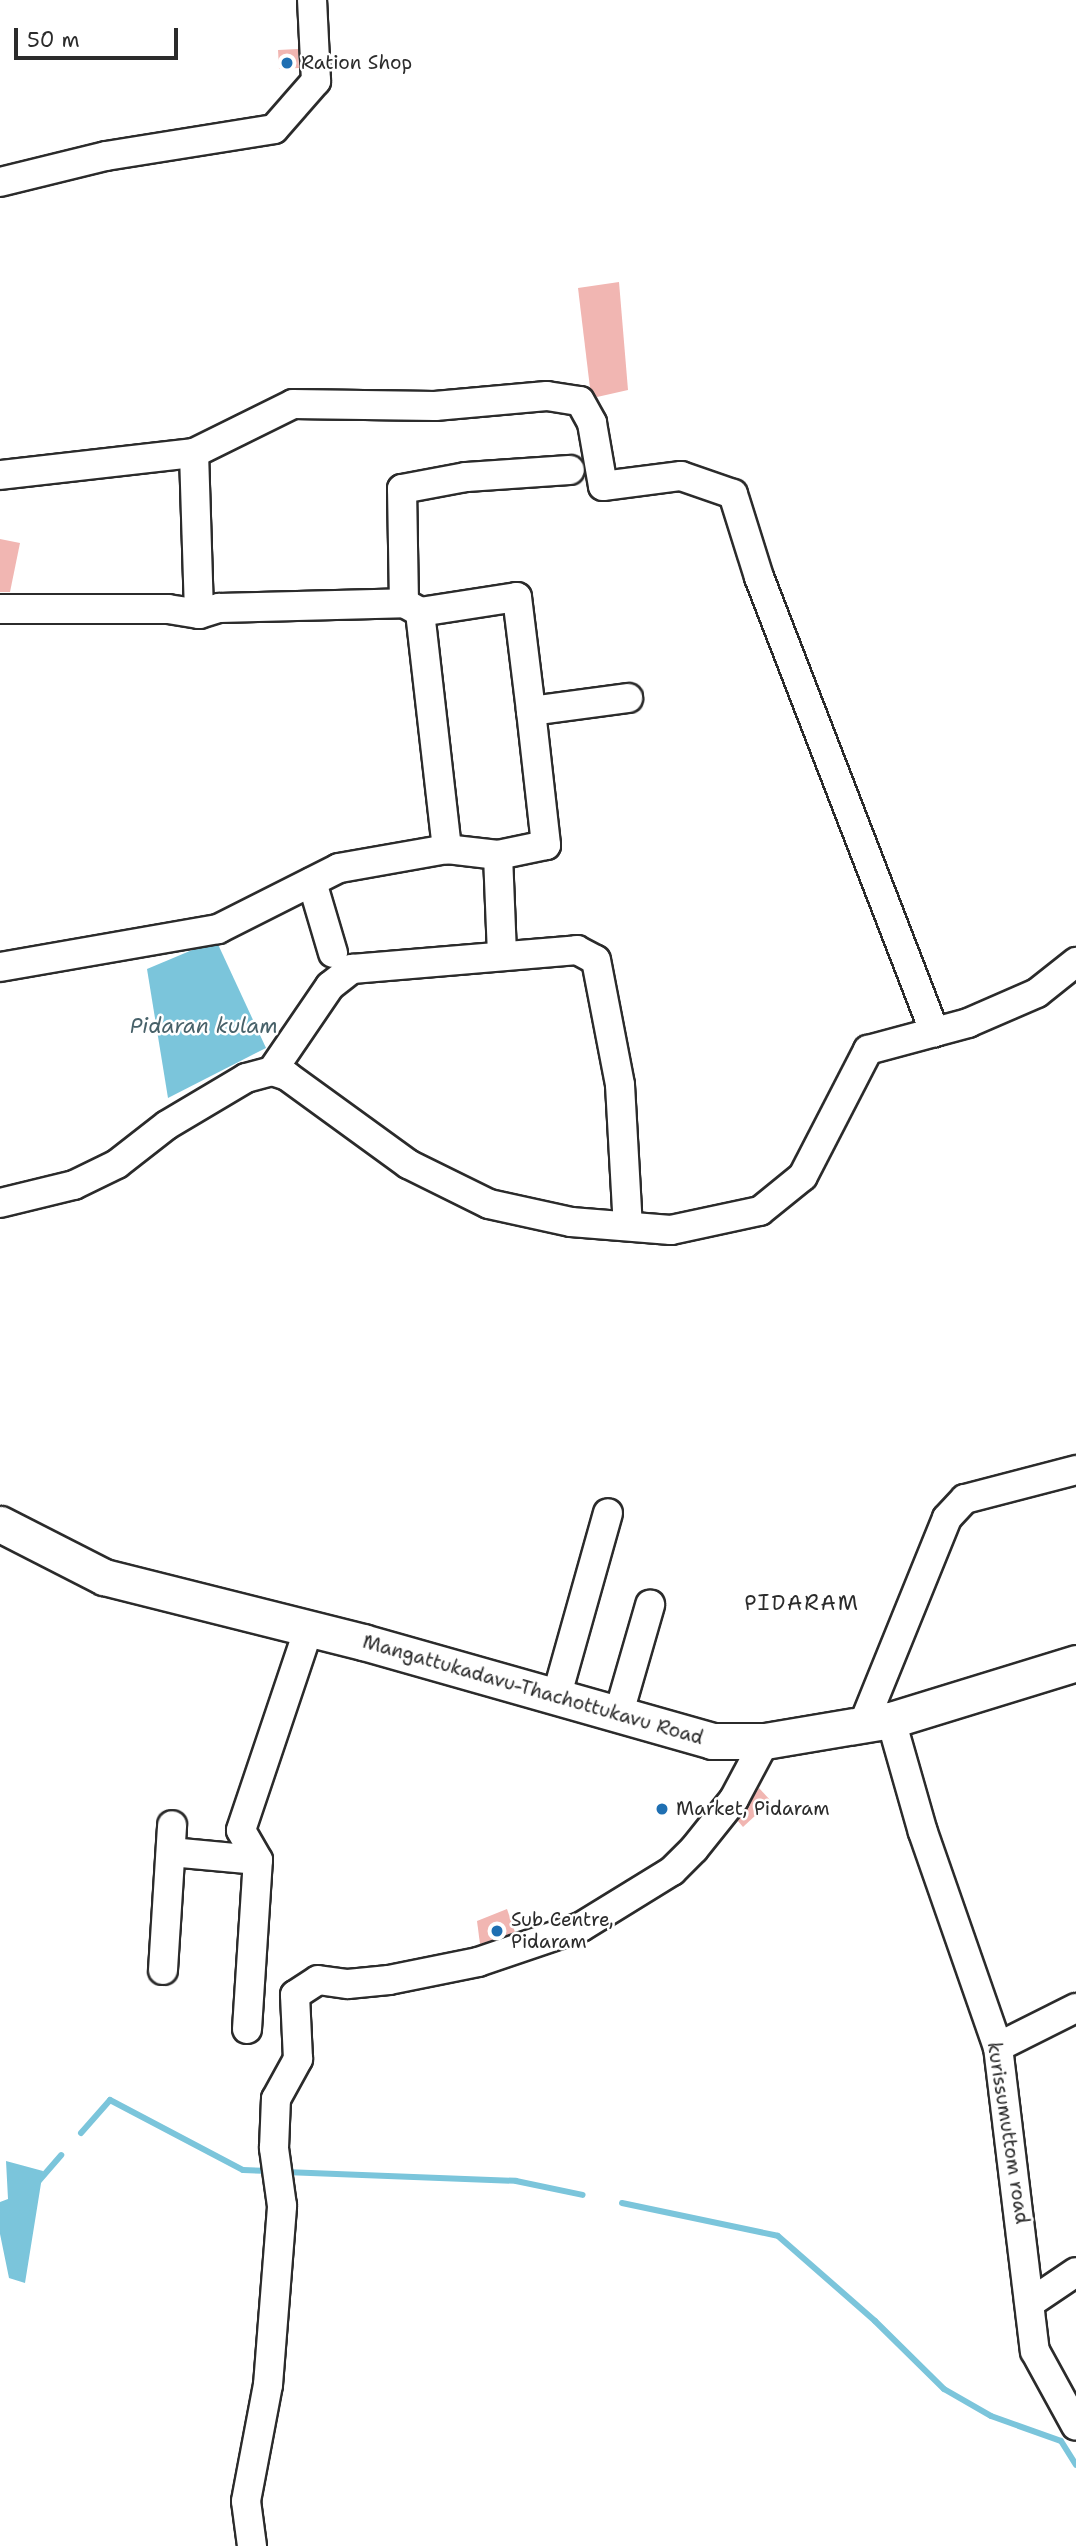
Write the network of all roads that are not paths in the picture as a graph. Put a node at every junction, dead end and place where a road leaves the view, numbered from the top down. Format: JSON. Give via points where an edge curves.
{"nodes":[{"id":1,"x":312,"y":0,"type":"edge"},
{"id":2,"x":0,"y":182,"type":"edge"},
{"id":3,"x":194,"y":453,"type":"junction"},
{"id":4,"x":570,"y":470,"type":"dead end"},
{"id":5,"x":0,"y":475,"type":"edge"},
{"id":6,"x":412,"y":607,"type":"junction"},
{"id":7,"x":0,"y":609,"type":"edge"},
{"id":8,"x":199,"y":614,"type":"junction"},
{"id":9,"x":628,"y":698,"type":"dead end"},
{"id":10,"x":531,"y":711,"type":"junction"},
{"id":11,"x":447,"y":849,"type":"junction"},
{"id":12,"x":498,"y":855,"type":"junction"},
{"id":13,"x":312,"y":881,"type":"junction"},
{"id":14,"x":333,"y":953,"type":"dead end"},
{"id":15,"x":502,"y":956,"type":"junction"},
{"id":16,"x":1076,"y":962,"type":"edge"},
{"id":17,"x":0,"y":967,"type":"edge"},
{"id":18,"x":935,"y":1031,"type":"junction"},
{"id":19,"x":272,"y":1071,"type":"junction"},
{"id":20,"x":0,"y":1203,"type":"edge"},
{"id":21,"x":628,"y":1226,"type":"junction"},
{"id":22,"x":1076,"y":1471,"type":"edge"},
{"id":23,"x":608,"y":1513,"type":"dead end"},
{"id":24,"x":0,"y":1524,"type":"edge"},
{"id":25,"x":650,"y":1605,"type":"dead end"},
{"id":26,"x":309,"y":1628,"type":"junction"},
{"id":27,"x":1076,"y":1663,"type":"edge"},
{"id":28,"x":556,"y":1698,"type":"junction"},
{"id":29,"x":618,"y":1716,"type":"junction"},
{"id":30,"x":877,"y":1722,"type":"junction"},
{"id":31,"x":765,"y":1741,"type":"junction"},
{"id":32,"x":258,"y":1860,"type":"junction"},
{"id":33,"x":163,"y":1970,"type":"dead end"},
{"id":34,"x":1076,"y":2008,"type":"edge"},
{"id":35,"x":247,"y":2029,"type":"dead end"},
{"id":36,"x":998,"y":2047,"type":"junction"},
{"id":37,"x":1076,"y":2272,"type":"edge"},
{"id":38,"x":1030,"y":2303,"type":"junction"},
{"id":39,"x":1074,"y":2415,"type":"edge"},
{"id":40,"x":252,"y":2546,"type":"edge"}],
"edges":[{"from":1,"to":2,"type":"street","via":[[316,81],[274,129],[106,156]]},
{"from":3,"to":5,"type":"street"},
{"from":3,"to":8,"type":"street"},
{"from":3,"to":18,"type":"street","via":[[293,404],[435,406],[547,396],[580,401],[592,423],[603,486],[681,476],[733,494],[759,577]]},
{"from":4,"to":6,"type":"street","via":[[466,477],[402,489]]},
{"from":6,"to":8,"type":"street","via":[[219,608]]},
{"from":6,"to":10,"type":"street","via":[[517,597]]},
{"from":6,"to":11,"type":"street"},
{"from":7,"to":8,"type":"street","via":[[168,609]]},
{"from":9,"to":10,"type":"street"},
{"from":10,"to":12,"type":"street","via":[[546,845]]},
{"from":11,"to":12,"type":"street"},
{"from":11,"to":13,"type":"street","via":[[339,868]]},
{"from":12,"to":15,"type":"street"},
{"from":13,"to":14,"type":"street"},
{"from":13,"to":17,"type":"street","via":[[218,929]]},
{"from":15,"to":19,"type":"street","via":[[352,969],[330,986]]},
{"from":15,"to":21,"type":"street","via":[[577,950],[596,960],[620,1085]]},
{"from":16,"to":18,"type":"street","via":[[1037,993]]},
{"from":18,"to":21,"type":"street","via":[[868,1050],[803,1175],[760,1210],[671,1230]]},
{"from":19,"to":20,"type":"street","via":[[246,1078],[167,1125],[117,1164],[74,1185]]},
{"from":19,"to":21,"type":"street","via":[[287,1076],[408,1164],[489,1204],[571,1222]]},
{"from":22,"to":30,"type":"street","via":[[965,1499],[947,1518]]},
{"from":23,"to":28,"type":"street"},
{"from":24,"to":26,"type":"main road","name":"Mangattukadavu-Thachottukavu Road","via":[[104,1577]]},
{"from":25,"to":29,"type":"street"},
{"from":26,"to":28,"type":"main road","name":"Mangattukadavu-Thachottukavu Road"},
{"from":26,"to":32,"type":"street","via":[[241,1830]]},
{"from":27,"to":30,"type":"main road","name":"Mangattukadavu-Thachottukavu Road"},
{"from":28,"to":29,"type":"main road","name":"Mangattukadavu-Thachottukavu Road"},
{"from":29,"to":31,"type":"main road","name":"Mangattukadavu-Thachottukavu Road","via":[[712,1741]]},
{"from":30,"to":31,"type":"main road","name":"Mangattukadavu-Thachottukavu Road"},
{"from":30,"to":36,"type":"street","name":"kurissumuttom road","via":[[923,1832]]},
{"from":31,"to":40,"type":"street","via":[[734,1799],[694,1849],[672,1871],[581,1927],[478,1962],[389,1980],[348,1984],[318,1980],[295,1994],[298,2059],[276,2099],[274,2148],[281,2195],[268,2385],[246,2501]]},
{"from":32,"to":33,"type":"street","via":[[171,1839]]},
{"from":32,"to":35,"type":"street"},
{"from":34,"to":36,"type":"street"},
{"from":36,"to":38,"type":"street","name":"kurissumuttom road"},
{"from":37,"to":38,"type":"street"},
{"from":38,"to":39,"type":"street","name":"kurissumuttom road","via":[[1035,2351]]}]}
